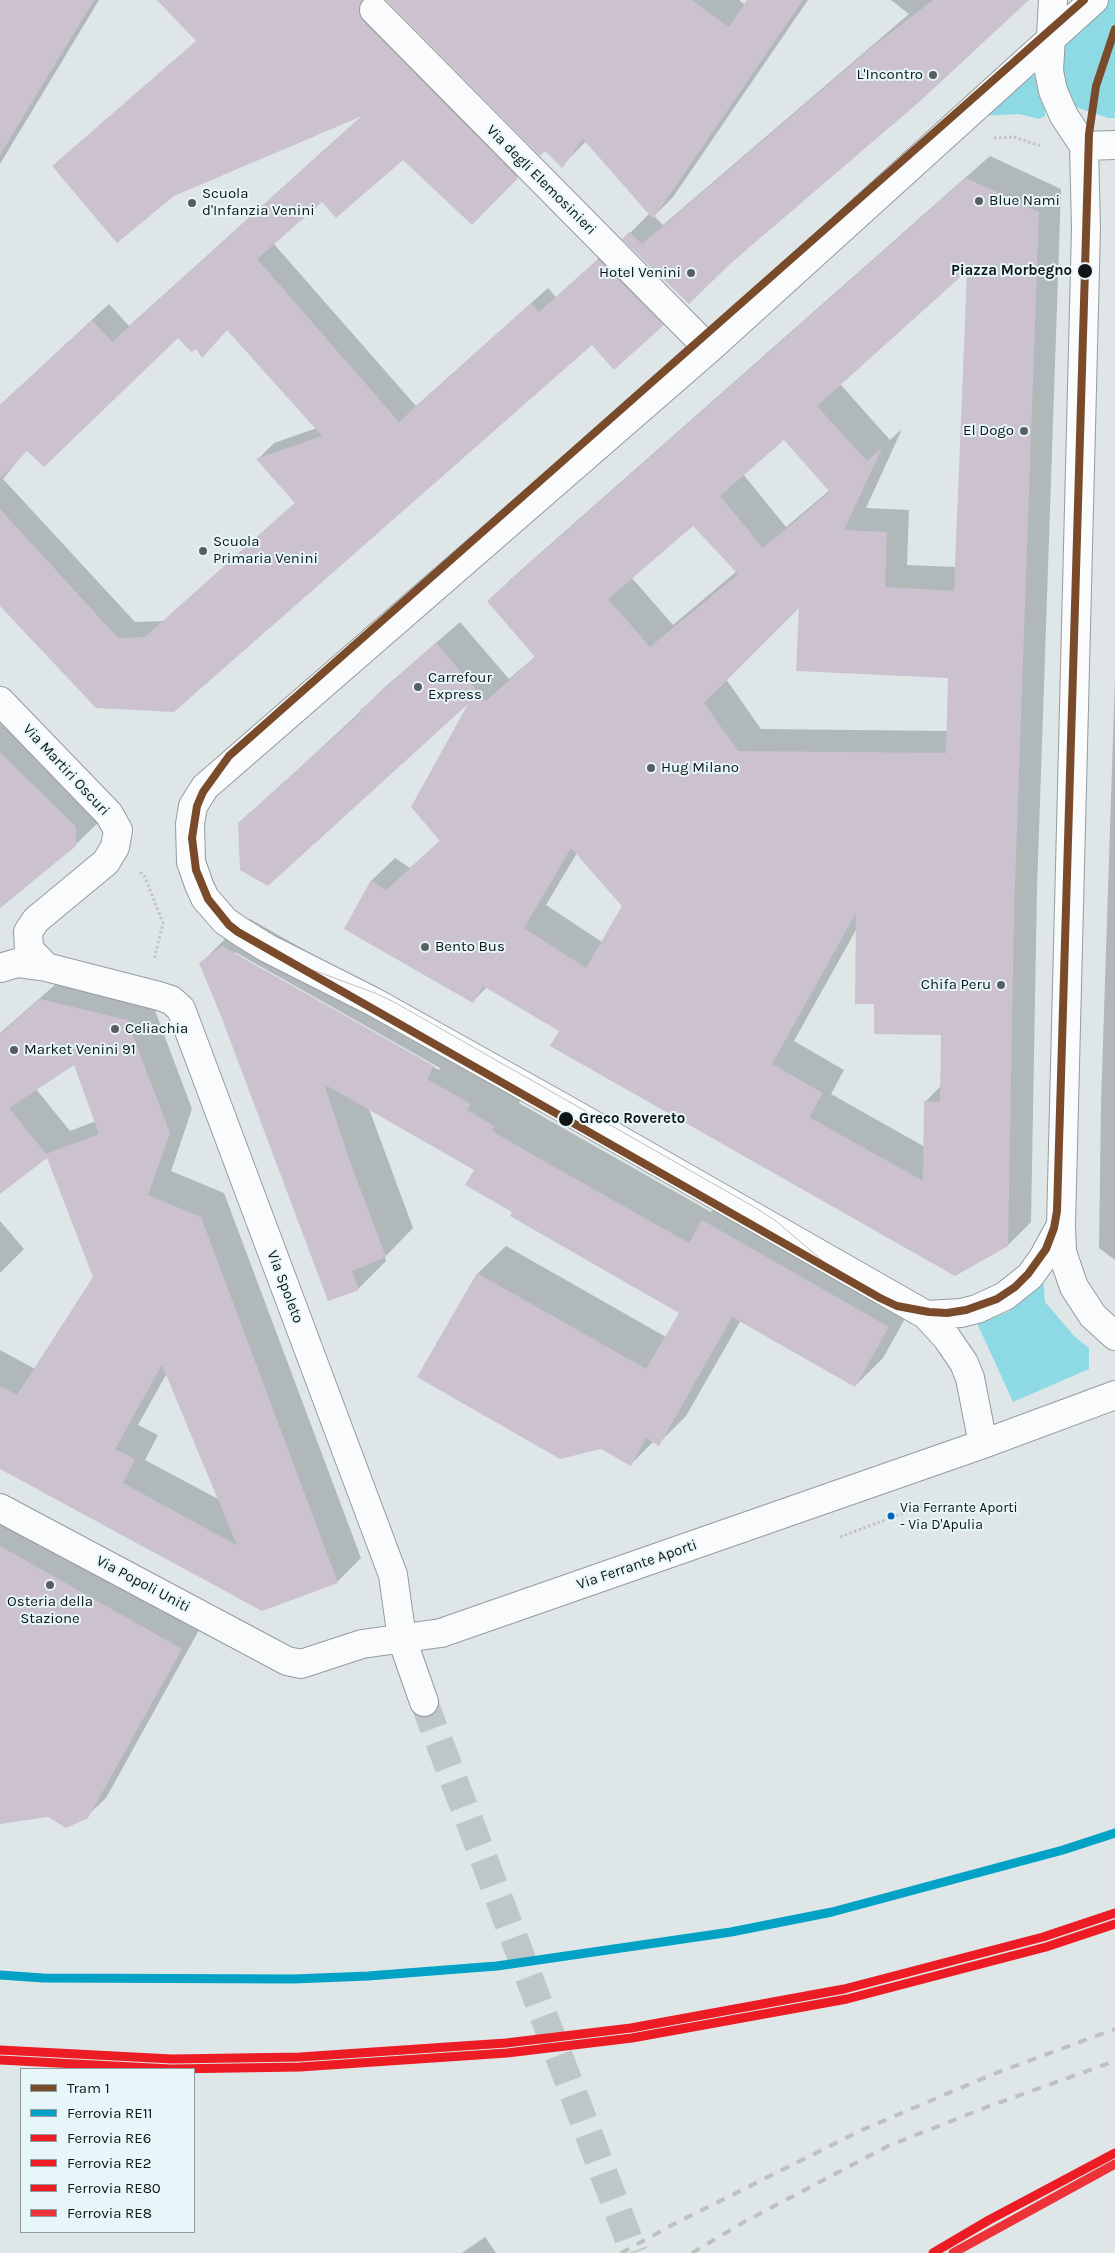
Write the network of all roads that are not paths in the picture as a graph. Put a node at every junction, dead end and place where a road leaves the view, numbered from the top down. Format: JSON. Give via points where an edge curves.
{"nodes":[{"id":1,"x":1053,"y":0,"type":"edge"},
{"id":2,"x":1094,"y":0,"type":"edge"},
{"id":3,"x":374,"y":10,"type":"dead end"},
{"id":4,"x":1050,"y":38,"type":"junction"},
{"id":5,"x":1115,"y":145,"type":"edge"},
{"id":6,"x":1084,"y":146,"type":"junction"},
{"id":7,"x":709,"y":350,"type":"junction"},
{"id":8,"x":0,"y":701,"type":"edge"},
{"id":9,"x":46,"y":967,"type":"junction"},
{"id":10,"x":0,"y":968,"type":"edge"},
{"id":11,"x":1060,"y":1224,"type":"junction"},
{"id":12,"x":926,"y":1315,"type":"junction"},
{"id":13,"x":1115,"y":1336,"type":"edge"},
{"id":14,"x":1115,"y":1395,"type":"edge"},
{"id":15,"x":983,"y":1444,"type":"junction"},
{"id":16,"x":0,"y":1508,"type":"edge"},
{"id":17,"x":402,"y":1639,"type":"junction"},
{"id":18,"x":287,"y":1661,"type":"joint"},
{"id":19,"x":424,"y":1702,"type":"tunnel mouth"}],
"edges":[{"from":1,"to":4,"type":"street"},
{"from":2,"to":4,"type":"street"},
{"from":3,"to":7,"type":"street","name":"Via degli Elemosinieri"},
{"from":4,"to":6,"type":"street","via":[[1049,71],[1053,91],[1064,116]]},
{"from":4,"to":7,"type":"street"},
{"from":5,"to":6,"type":"street"},
{"from":6,"to":11,"type":"street","via":[[1086,228]]},
{"from":7,"to":12,"type":"street","via":[[205,787],[194,806],[190,824],[194,873],[206,898],[225,921],[254,940],[374,1002]]},
{"from":8,"to":9,"type":"street","name":"Via Martiri Oscuri","via":[[109,814],[118,830],[115,846],[106,862],[31,926],[29,949]]},
{"from":9,"to":10,"type":"street","name":"Via Spoleto","via":[[17,963]]},
{"from":9,"to":17,"type":"street","name":"Via Spoleto","via":[[159,996],[171,1000],[181,1009],[393,1575]]},
{"from":11,"to":12,"type":"street","via":[[1030,1276],[1005,1296],[969,1311]]},
{"from":11,"to":13,"type":"street","via":[[1062,1252],[1074,1287],[1094,1316]]},
{"from":12,"to":15,"type":"street","via":[[948,1338],[964,1363]]},
{"from":14,"to":15,"type":"street","name":"Via Ferrante Aporti"},
{"from":15,"to":17,"type":"street","name":"Via Ferrante Aporti","via":[[441,1633]]},
{"from":16,"to":18,"type":"street","name":"Via Popoli Uniti"},
{"from":17,"to":18,"type":"street","name":"Via Ferrante Aporti","via":[[362,1644],[301,1664]]},
{"from":17,"to":19,"type":"street","name":"Via Spoleto"}]}
